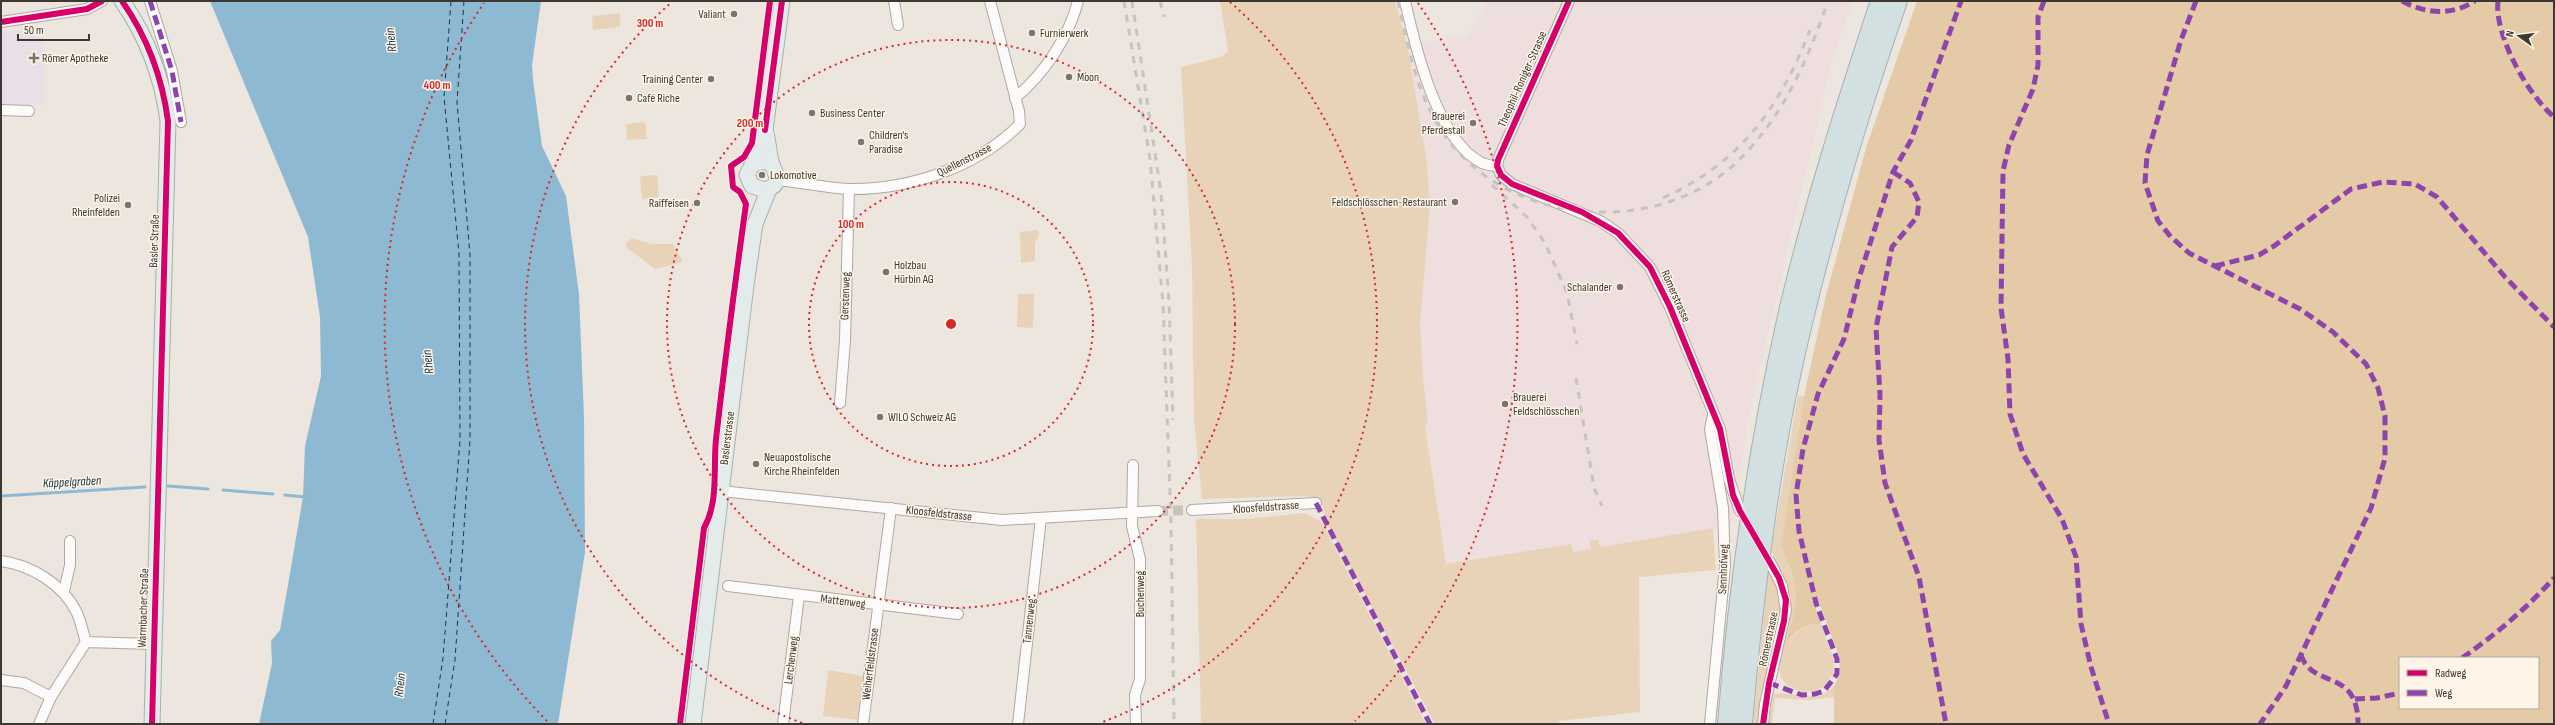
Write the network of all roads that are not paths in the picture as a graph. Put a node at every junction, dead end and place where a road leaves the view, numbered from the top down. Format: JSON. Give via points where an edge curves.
{"nodes":[{"id":1,"x":102,"y":1,"type":"edge"},
{"id":2,"x":122,"y":1,"type":"edge"},
{"id":3,"x":150,"y":1,"type":"edge"},
{"id":4,"x":782,"y":1,"type":"edge"},
{"id":5,"x":894,"y":1,"type":"edge"},
{"id":6,"x":990,"y":1,"type":"edge"},
{"id":7,"x":1078,"y":1,"type":"edge"},
{"id":8,"x":1406,"y":1,"type":"edge"},
{"id":9,"x":1569,"y":1,"type":"edge"},
{"id":10,"x":1880,"y":1,"type":"edge"},
{"id":11,"x":1898,"y":1,"type":"edge"},
{"id":12,"x":88,"y":5,"type":"edge"},
{"id":13,"x":1,"y":22,"type":"edge"},
{"id":14,"x":898,"y":25,"type":"dead end"},
{"id":15,"x":1015,"y":98,"type":"junction"},
{"id":16,"x":1,"y":110,"type":"edge"},
{"id":17,"x":29,"y":111,"type":"dead end"},
{"id":18,"x":181,"y":122,"type":"dead end"},
{"id":19,"x":765,"y":130,"type":"junction"},
{"id":20,"x":755,"y":163,"type":"junction"},
{"id":21,"x":772,"y":164,"type":"junction"},
{"id":22,"x":1497,"y":166,"type":"junction"},
{"id":23,"x":772,"y":184,"type":"junction"},
{"id":24,"x":752,"y":186,"type":"junction"},
{"id":25,"x":849,"y":189,"type":"junction"},
{"id":26,"x":755,"y":224,"type":"junction"},
{"id":27,"x":840,"y":404,"type":"dead end"},
{"id":28,"x":1713,"y":415,"type":"junction"},
{"id":29,"x":1133,"y":465,"type":"dead end"},
{"id":30,"x":721,"y":491,"type":"junction"},
{"id":31,"x":157,"y":492,"type":"joint"},
{"id":32,"x":1316,"y":504,"type":"dead end"},
{"id":33,"x":891,"y":508,"type":"junction"},
{"id":34,"x":1192,"y":510,"type":"tunnel mouth"},
{"id":35,"x":1132,"y":511,"type":"junction"},
{"id":36,"x":1158,"y":511,"type":"tunnel mouth"},
{"id":37,"x":1740,"y":512,"type":"dead end"},
{"id":38,"x":1041,"y":518,"type":"junction"},
{"id":39,"x":70,"y":541,"type":"dead end"},
{"id":40,"x":1,"y":561,"type":"edge"},
{"id":41,"x":1770,"y":562,"type":"dead end"},
{"id":42,"x":728,"y":586,"type":"dead end"},
{"id":43,"x":64,"y":592,"type":"junction"},
{"id":44,"x":799,"y":596,"type":"junction"},
{"id":45,"x":878,"y":605,"type":"junction"},
{"id":46,"x":958,"y":614,"type":"dead end"},
{"id":47,"x":86,"y":642,"type":"junction"},
{"id":48,"x":154,"y":644,"type":"junction"},
{"id":49,"x":1,"y":680,"type":"edge"},
{"id":50,"x":51,"y":697,"type":"junction"},
{"id":51,"x":39,"y":724,"type":"edge"},
{"id":52,"x":152,"y":724,"type":"edge"},
{"id":53,"x":693,"y":724,"type":"edge"},
{"id":54,"x":783,"y":724,"type":"edge"},
{"id":55,"x":863,"y":724,"type":"edge"},
{"id":56,"x":1018,"y":724,"type":"edge"},
{"id":57,"x":1136,"y":724,"type":"edge"},
{"id":58,"x":1710,"y":724,"type":"edge"},
{"id":59,"x":1727,"y":724,"type":"edge"},
{"id":60,"x":1744,"y":724,"type":"edge"},
{"id":61,"x":1763,"y":724,"type":"edge"}],
"edges":[{"from":1,"to":12,"type":"street"},
{"from":2,"to":31,"type":"main road","name":"Basler Straße","via":[[146,41],[156,64],[164,92],[168,121]]},
{"from":3,"to":18,"type":"street","via":[[172,71]]},
{"from":4,"to":19,"type":"main road"},
{"from":5,"to":14,"type":"street"},
{"from":6,"to":15,"type":"street","name":"Quellenstrasse"},
{"from":7,"to":15,"type":"street","via":[[1075,14],[1053,55],[1027,88]]},
{"from":8,"to":22,"type":"street","via":[[1427,86],[1443,118],[1467,152],[1482,163]]},
{"from":9,"to":22,"type":"street","name":"Theophil-Roniger-Strasse"},
{"from":10,"to":59,"type":"highway","via":[[1816,206],[1781,344],[1745,547]]},
{"from":11,"to":60,"type":"highway","via":[[1831,212],[1789,385],[1761,553]]},
{"from":12,"to":13,"type":"street"},
{"from":15,"to":25,"type":"street","name":"Quellenstrasse","via":[[1020,124],[1008,136],[962,164],[927,178]]},
{"from":16,"to":17,"type":"street"},
{"from":19,"to":20,"type":"main road"},
{"from":19,"to":21,"type":"main road"},
{"from":20,"to":21,"type":"main road","via":[[764,161]]},
{"from":20,"to":24,"type":"main road","via":[[748,175]]},
{"from":21,"to":23,"type":"main road","via":[[776,171]]},
{"from":22,"to":28,"type":"street","name":"Römerstrasse","via":[[1501,175],[1512,184],[1582,212],[1610,227],[1650,267],[1670,307]]},
{"from":23,"to":24,"type":"main road","via":[[762,190]]},
{"from":23,"to":25,"type":"street","name":"Quellenstrasse"},
{"from":23,"to":26,"type":"main road","name":"Baslerstrasse"},
{"from":24,"to":26,"type":"main road","name":"Baslerstrasse"},
{"from":25,"to":27,"type":"street","name":"Gerstenweg","via":[[845,340]]},
{"from":26,"to":30,"type":"main road","name":"Baslerstrasse"},
{"from":28,"to":37,"type":"street","name":"Römerstrasse","via":[[1720,429],[1729,479]]},
{"from":28,"to":58,"type":"street","name":"Sennhofweg","via":[[1710,429],[1722,508],[1725,566]]},
{"from":29,"to":35,"type":"street","name":"Buchenweg"},
{"from":30,"to":33,"type":"street","name":"Kloosfeldstrasse"},
{"from":30,"to":53,"type":"main road","name":"Baslerstrasse"},
{"from":31,"to":48,"type":"main road","name":"Warmbacher Straße"},
{"from":32,"to":34,"type":"street","name":"Kloosfeldstrasse"},
{"from":33,"to":38,"type":"street","name":"Kloosfeldstrasse","via":[[1002,520]]},
{"from":33,"to":45,"type":"street","name":"Weiherfeldstrasse"},
{"from":35,"to":36,"type":"street","name":"Kloosfeldstrasse"},
{"from":35,"to":38,"type":"street","name":"Kloosfeldstrasse"},
{"from":35,"to":57,"type":"street","name":"Buchenweg","via":[[1132,526],[1140,559],[1140,679],[1135,695]]},
{"from":38,"to":56,"type":"street","name":"Tannenweg"},
{"from":39,"to":43,"type":"street","via":[[70,566]]},
{"from":40,"to":43,"type":"street","via":[[15,563],[37,573]]},
{"from":41,"to":61,"type":"street","name":"Römerstrasse","via":[[1782,586],[1786,610]]},
{"from":42,"to":44,"type":"street","name":"Mattenweg"},
{"from":43,"to":47,"type":"street","via":[[77,613]]},
{"from":44,"to":45,"type":"street","name":"Mattenweg"},
{"from":44,"to":54,"type":"street","name":"Lerchenweg"},
{"from":45,"to":46,"type":"street","name":"Mattenweg"},
{"from":45,"to":55,"type":"street","name":"Weiherfeldstrasse"},
{"from":47,"to":48,"type":"street"},
{"from":47,"to":50,"type":"street"},
{"from":48,"to":52,"type":"main road","name":"Warmbacher Straße"},
{"from":49,"to":50,"type":"street","via":[[24,683]]},
{"from":50,"to":51,"type":"street"}]}
